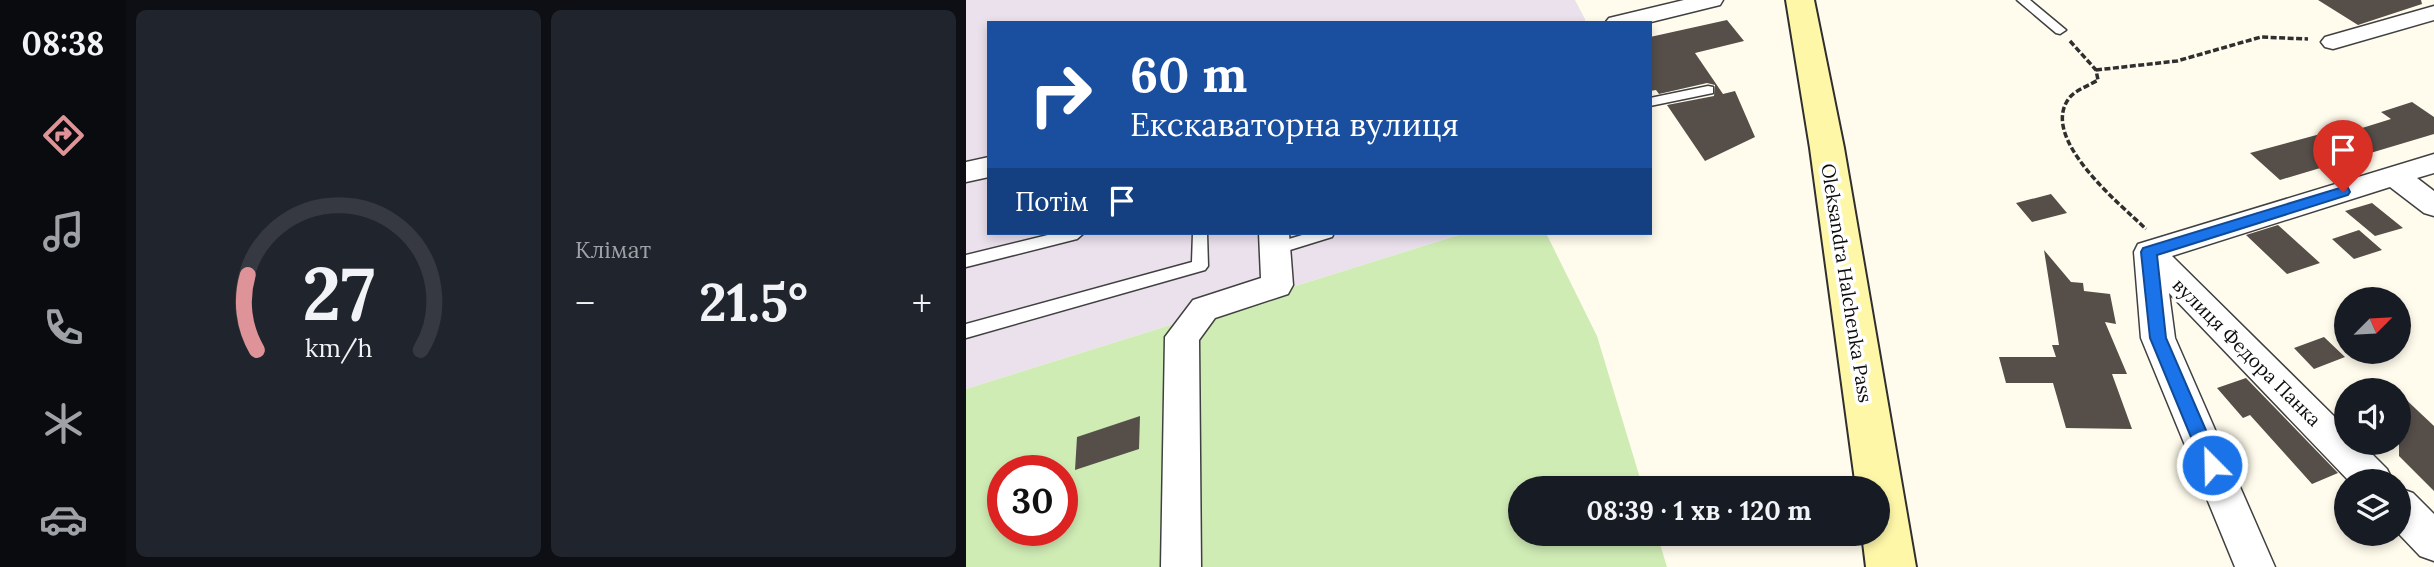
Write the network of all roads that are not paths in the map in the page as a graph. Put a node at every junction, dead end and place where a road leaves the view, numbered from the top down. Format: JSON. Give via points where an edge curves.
{"nodes":[{"id":1,"x":1712,"y":0,"type":"edge"},
{"id":2,"x":1800,"y":0,"type":"edge"},
{"id":3,"x":2023,"y":0,"type":"edge"},
{"id":4,"x":2434,"y":13,"type":"edge"},
{"id":5,"x":1625,"y":21,"type":"edge"},
{"id":6,"x":2060,"y":30,"type":"road end"},
{"id":7,"x":2333,"y":42,"type":"road end"},
{"id":8,"x":1707,"y":90,"type":"dead end"},
{"id":9,"x":1652,"y":102,"type":"edge"},
{"id":10,"x":2434,"y":163,"type":"edge"},
{"id":11,"x":987,"y":167,"type":"edge"},
{"id":12,"x":966,"y":172,"type":"edge"},
{"id":13,"x":2395,"y":176,"type":"junction"},
{"id":14,"x":2434,"y":206,"type":"edge"},
{"id":15,"x":1069,"y":235,"type":"edge"},
{"id":16,"x":1200,"y":235,"type":"edge"},
{"id":17,"x":1311,"y":235,"type":"edge"},
{"id":18,"x":1275,"y":240,"type":"edge"},
{"id":19,"x":2156,"y":250,"type":"junction"},
{"id":20,"x":966,"y":261,"type":"edge"},
{"id":21,"x":966,"y":331,"type":"edge"},
{"id":22,"x":2363,"y":469,"type":"edge"},
{"id":23,"x":2411,"y":518,"type":"edge"},
{"id":24,"x":2434,"y":542,"type":"edge"},
{"id":25,"x":1181,"y":567,"type":"edge"},
{"id":26,"x":1891,"y":567,"type":"edge"},
{"id":27,"x":2255,"y":567,"type":"edge"}],
"edges":[{"from":1,"to":5,"type":"street"},
{"from":2,"to":26,"type":"main road","name":"Oleksandra Halchenka Pass"},
{"from":3,"to":6,"type":"lane"},
{"from":4,"to":7,"type":"street"},
{"from":8,"to":9,"type":"lane"},
{"from":10,"to":13,"type":"street"},
{"from":11,"to":12,"type":"street"},
{"from":13,"to":14,"type":"street"},
{"from":13,"to":19,"type":"street"},
{"from":15,"to":20,"type":"lane"},
{"from":16,"to":21,"type":"lane","via":[[1200,266]]},
{"from":17,"to":18,"type":"lane"},
{"from":18,"to":25,"type":"street","via":[[1277,285],[1204,309],[1182,337]]},
{"from":19,"to":22,"type":"street","name":"вулиця Федора Панка"},
{"from":19,"to":27,"type":"street","via":[[2158,338]]},
{"from":23,"to":24,"type":"street"}]}
